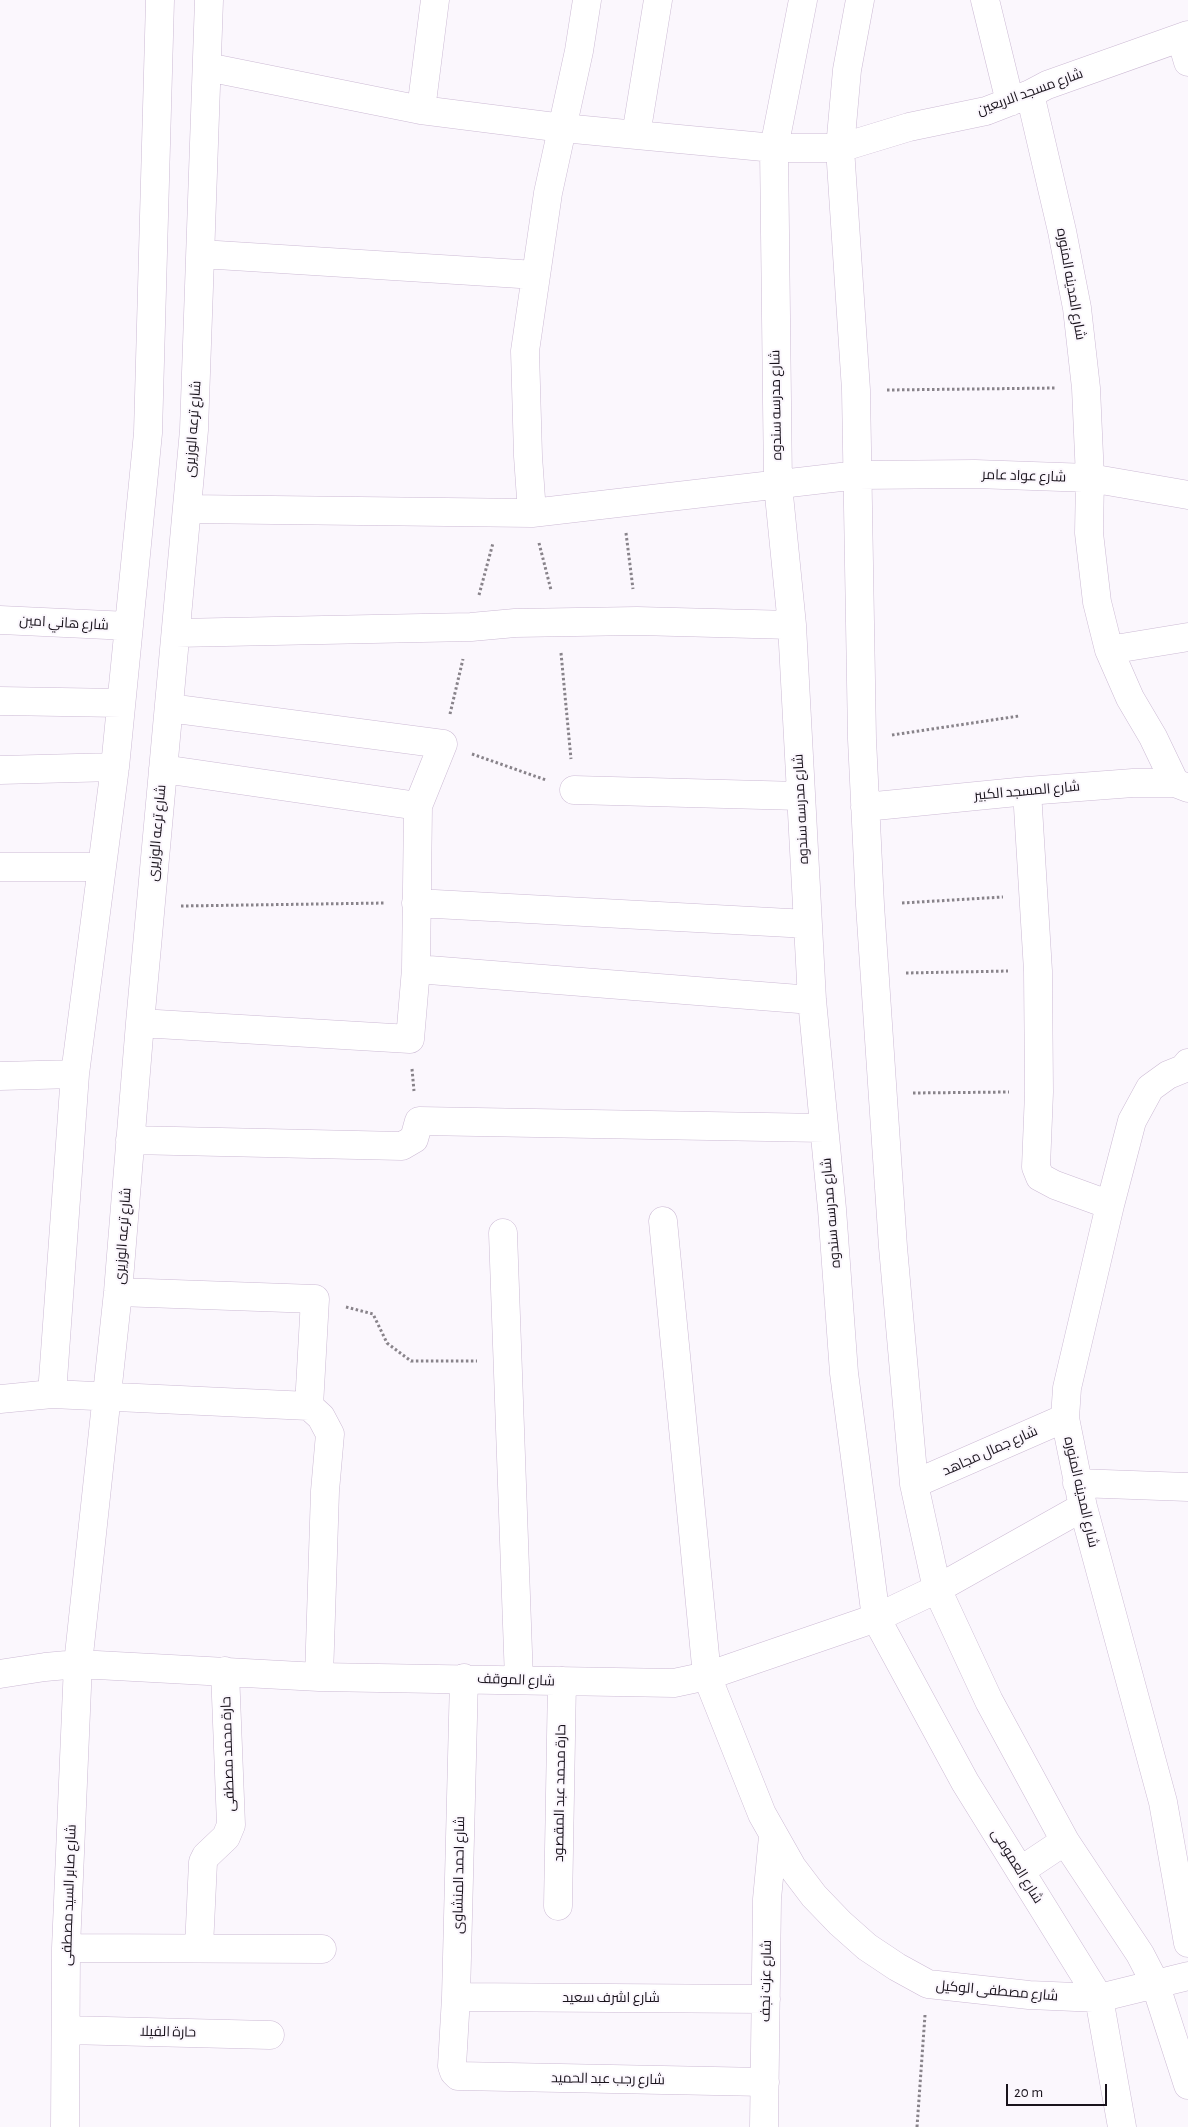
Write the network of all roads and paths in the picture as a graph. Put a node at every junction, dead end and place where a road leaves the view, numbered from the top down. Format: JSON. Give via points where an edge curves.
{"nodes":[{"id":1,"x":160,"y":0,"type":"edge"},
{"id":2,"x":209,"y":0,"type":"edge"},
{"id":3,"x":435,"y":0,"type":"edge"},
{"id":4,"x":588,"y":0,"type":"edge"},
{"id":5,"x":658,"y":0,"type":"edge"},
{"id":6,"x":803,"y":0,"type":"edge"},
{"id":7,"x":860,"y":0,"type":"edge"},
{"id":8,"x":985,"y":0,"type":"edge"},
{"id":9,"x":1186,"y":45,"type":"edge"},
{"id":10,"x":207,"y":67,"type":"junction"},
{"id":11,"x":1020,"y":98,"type":"junction"},
{"id":12,"x":421,"y":110,"type":"junction"},
{"id":13,"x":563,"y":128,"type":"junction"},
{"id":14,"x":636,"y":135,"type":"junction"},
{"id":15,"x":774,"y":148,"type":"junction"},
{"id":16,"x":840,"y":148,"type":"junction"},
{"id":17,"x":201,"y":254,"type":"junction"},
{"id":18,"x":536,"y":275,"type":"junction"},
{"id":19,"x":1086,"y":388,"type":"junction"},
{"id":20,"x":856,"y":390,"type":"junction"},
{"id":21,"x":858,"y":475,"type":"junction"},
{"id":22,"x":1090,"y":478,"type":"junction"},
{"id":23,"x":778,"y":485,"type":"junction"},
{"id":24,"x":1188,"y":495,"type":"edge"},
{"id":25,"x":622,"y":503,"type":"junction"},
{"id":26,"x":187,"y":509,"type":"junction"},
{"id":27,"x":500,"y":513,"type":"junction"},
{"id":28,"x":532,"y":513,"type":"junction"},
{"id":29,"x":0,"y":620,"type":"edge"},
{"id":30,"x":637,"y":621,"type":"junction"},
{"id":31,"x":559,"y":624,"type":"junction"},
{"id":32,"x":792,"y":625,"type":"junction"},
{"id":33,"x":129,"y":626,"type":"junction"},
{"id":34,"x":471,"y":627,"type":"junction"},
{"id":35,"x":176,"y":633,"type":"junction"},
{"id":36,"x":1188,"y":637,"type":"edge"},
{"id":37,"x":1109,"y":650,"type":"junction"},
{"id":38,"x":0,"y":701,"type":"edge"},
{"id":39,"x":121,"y":703,"type":"junction"},
{"id":40,"x":169,"y":708,"type":"junction"},
{"id":41,"x":1019,"y":716,"type":"dead end"},
{"id":42,"x":862,"y":740,"type":"junction"},
{"id":43,"x":443,"y":744,"type":"junction"},
{"id":44,"x":115,"y":767,"type":"junction"},
{"id":45,"x":163,"y":769,"type":"junction"},
{"id":46,"x":0,"y":770,"type":"edge"},
{"id":47,"x":1182,"y":786,"type":"edge"},
{"id":48,"x":574,"y":790,"type":"junction"},
{"id":49,"x":1027,"y":790,"type":"junction"},
{"id":50,"x":800,"y":796,"type":"junction"},
{"id":51,"x":418,"y":806,"type":"junction"},
{"id":52,"x":865,"y":806,"type":"junction"},
{"id":53,"x":0,"y":867,"type":"edge"},
{"id":54,"x":102,"y":867,"type":"junction"},
{"id":55,"x":1033,"y":895,"type":"junction"},
{"id":56,"x":416,"y":903,"type":"junction"},
{"id":57,"x":870,"y":905,"type":"junction"},
{"id":58,"x":151,"y":907,"type":"junction"},
{"id":59,"x":808,"y":924,"type":"junction"},
{"id":60,"x":416,"y":969,"type":"junction"},
{"id":61,"x":1038,"y":971,"type":"junction"},
{"id":62,"x":875,"y":974,"type":"junction"},
{"id":63,"x":812,"y":1000,"type":"junction"},
{"id":64,"x":140,"y":1023,"type":"junction"},
{"id":65,"x":410,"y":1039,"type":"junction"},
{"id":66,"x":1186,"y":1068,"type":"edge"},
{"id":67,"x":75,"y":1074,"type":"junction"},
{"id":68,"x":0,"y":1076,"type":"edge"},
{"id":69,"x":1039,"y":1092,"type":"junction"},
{"id":70,"x":882,"y":1094,"type":"junction"},
{"id":71,"x":419,"y":1121,"type":"junction"},
{"id":72,"x":824,"y":1128,"type":"junction"},
{"id":73,"x":130,"y":1140,"type":"junction"},
{"id":74,"x":1110,"y":1205,"type":"junction"},
{"id":75,"x":663,"y":1221,"type":"dead end"},
{"id":76,"x":503,"y":1233,"type":"dead end"},
{"id":77,"x":118,"y":1292,"type":"junction"},
{"id":78,"x":315,"y":1299,"type":"junction"},
{"id":79,"x":507,"y":1360,"type":"junction"},
{"id":80,"x":52,"y":1394,"type":"junction"},
{"id":81,"x":106,"y":1397,"type":"junction"},
{"id":82,"x":0,"y":1399,"type":"edge"},
{"id":83,"x":309,"y":1406,"type":"junction"},
{"id":84,"x":1065,"y":1418,"type":"junction"},
{"id":85,"x":914,"y":1484,"type":"junction"},
{"id":86,"x":1188,"y":1487,"type":"edge"},
{"id":87,"x":1080,"y":1495,"type":"junction"},
{"id":88,"x":937,"y":1589,"type":"junction"},
{"id":89,"x":876,"y":1618,"type":"junction"},
{"id":90,"x":78,"y":1664,"type":"junction"},
{"id":91,"x":225,"y":1671,"type":"junction"},
{"id":92,"x":0,"y":1674,"type":"edge"},
{"id":93,"x":707,"y":1676,"type":"junction"},
{"id":94,"x":319,"y":1677,"type":"junction"},
{"id":95,"x":464,"y":1678,"type":"junction"},
{"id":96,"x":518,"y":1680,"type":"junction"},
{"id":97,"x":562,"y":1681,"type":"junction"},
{"id":98,"x":773,"y":1836,"type":"junction"},
{"id":99,"x":1065,"y":1841,"type":"junction"},
{"id":100,"x":1020,"y":1871,"type":"junction"},
{"id":101,"x":558,"y":1906,"type":"dead end"},
{"id":102,"x":1188,"y":1944,"type":"edge"},
{"id":103,"x":199,"y":1947,"type":"junction"},
{"id":104,"x":66,"y":1948,"type":"junction"},
{"id":105,"x":322,"y":1949,"type":"dead end"},
{"id":106,"x":1188,"y":1976,"type":"edge"},
{"id":107,"x":1155,"y":1983,"type":"junction"},
{"id":108,"x":928,"y":1984,"type":"junction"},
{"id":109,"x":456,"y":1997,"type":"junction"},
{"id":110,"x":1099,"y":1998,"type":"junction"},
{"id":111,"x":766,"y":1999,"type":"junction"},
{"id":112,"x":66,"y":2030,"type":"junction"},
{"id":113,"x":270,"y":2035,"type":"dead end"},
{"id":114,"x":454,"y":2072,"type":"joint"},
{"id":115,"x":765,"y":2082,"type":"junction"},
{"id":116,"x":1188,"y":2085,"type":"edge"},
{"id":117,"x":65,"y":2127,"type":"edge"},
{"id":118,"x":764,"y":2127,"type":"edge"},
{"id":119,"x":917,"y":2127,"type":"edge"},
{"id":120,"x":1122,"y":2127,"type":"edge"}],
"edges":[{"from":1,"to":33,"type":"street","via":[[148,434]]},
{"from":2,"to":10,"type":"street","name":"شارع ترعه الوزيرى"},
{"from":3,"to":12,"type":"street"},
{"from":4,"to":13,"type":"street"},
{"from":5,"to":14,"type":"street"},
{"from":6,"to":15,"type":"street","name":"شارع مدرسه سندوه"},
{"from":7,"to":16,"type":"street","via":[[847,70]]},
{"from":8,"to":11,"type":"street","name":"شارع المدينه المنوره"},
{"from":9,"to":11,"type":"street","name":"شارع مسجد الاربعين","via":[[1046,85]]},
{"from":10,"to":12,"type":"street","name":"شارع مسجد الاربعين"},
{"from":10,"to":17,"type":"street","name":"شارع ترعه الوزيرى"},
{"from":11,"to":16,"type":"street","name":"شارع مسجد الاربعين","via":[[986,111],[909,127]]},
{"from":11,"to":19,"type":"street","name":"شارع المدينه المنوره","via":[[1062,231],[1077,308]]},
{"from":12,"to":13,"type":"street","name":"شارع مسجد الاربعين"},
{"from":13,"to":14,"type":"street","name":"شارع مسجد الاربعين"},
{"from":13,"to":18,"type":"street","via":[[548,193]]},
{"from":14,"to":15,"type":"street","name":"شارع مسجد الاربعين"},
{"from":15,"to":16,"type":"street","name":"شارع مسجد الاربعين"},
{"from":15,"to":23,"type":"street","name":"شارع مدرسه سندوه"},
{"from":16,"to":20,"type":"street"},
{"from":17,"to":18,"type":"street"},
{"from":17,"to":26,"type":"street","name":"شارع ترعه الوزيرى","via":[[194,430]]},
{"from":18,"to":28,"type":"street","via":[[525,351]]},
{"from":19,"to":20,"type":"path"},
{"from":19,"to":22,"type":"street","name":"شارع المدينه المنوره"},
{"from":20,"to":21,"type":"street"},
{"from":21,"to":22,"type":"street","name":"شارع عواد عامر","via":[[975,474]]},
{"from":21,"to":23,"type":"street","name":"شارع عواد عامر"},
{"from":21,"to":42,"type":"street"},
{"from":22,"to":24,"type":"street","name":"شارع عواد عامر"},
{"from":22,"to":37,"type":"street","name":"شارع المدينه المنوره","via":[[1089,533],[1097,602]]},
{"from":23,"to":25,"type":"street","name":"شارع عواد عامر"},
{"from":23,"to":32,"type":"street","name":"شارع مدرسه سندوه"},
{"from":25,"to":28,"type":"street","name":"شارع عواد عامر"},
{"from":25,"to":30,"type":"path"},
{"from":26,"to":27,"type":"street","name":"شارع عواد عامر"},
{"from":26,"to":35,"type":"street","name":"شارع ترعه الوزيرى"},
{"from":27,"to":28,"type":"street","name":"شارع عواد عامر"},
{"from":27,"to":34,"type":"path"},
{"from":28,"to":31,"type":"path"},
{"from":29,"to":33,"type":"street","name":"شارع هاني امين"},
{"from":30,"to":31,"type":"street"},
{"from":30,"to":32,"type":"street"},
{"from":31,"to":34,"type":"street"},
{"from":31,"to":48,"type":"path"},
{"from":32,"to":50,"type":"street","name":"شارع مدرسه سندوه"},
{"from":33,"to":39,"type":"street"},
{"from":34,"to":35,"type":"street"},
{"from":34,"to":43,"type":"path"},
{"from":35,"to":40,"type":"street","name":"شارع ترعه الوزيرى"},
{"from":36,"to":37,"type":"street"},
{"from":37,"to":47,"type":"street","name":"شارع المدينه المنوره","via":[[1130,698]]},
{"from":38,"to":39,"type":"street"},
{"from":39,"to":44,"type":"street"},
{"from":40,"to":43,"type":"street"},
{"from":40,"to":45,"type":"street","name":"شارع ترعه الوزيرى"},
{"from":41,"to":42,"type":"path"},
{"from":42,"to":52,"type":"street"},
{"from":43,"to":48,"type":"path"},
{"from":43,"to":51,"type":"street"},
{"from":44,"to":46,"type":"street"},
{"from":44,"to":54,"type":"street"},
{"from":45,"to":51,"type":"street"},
{"from":45,"to":58,"type":"street","name":"شارع ترعه الوزيرى"},
{"from":47,"to":49,"type":"street","name":"شارع المسجد الكبير","via":[[1132,783]]},
{"from":48,"to":50,"type":"street"},
{"from":49,"to":52,"type":"street","name":"شارع المسجد الكبير"},
{"from":49,"to":55,"type":"street"},
{"from":50,"to":59,"type":"street","name":"شارع مدرسه سندوه"},
{"from":51,"to":56,"type":"street"},
{"from":52,"to":57,"type":"street"},
{"from":53,"to":54,"type":"street"},
{"from":54,"to":67,"type":"street"},
{"from":55,"to":57,"type":"path"},
{"from":55,"to":61,"type":"street"},
{"from":56,"to":58,"type":"path"},
{"from":56,"to":59,"type":"street"},
{"from":56,"to":60,"type":"street"},
{"from":57,"to":62,"type":"street"},
{"from":58,"to":64,"type":"street","name":"شارع ترعه الوزيرى"},
{"from":59,"to":63,"type":"street","name":"شارع مدرسه سندوه"},
{"from":60,"to":63,"type":"street"},
{"from":60,"to":65,"type":"street"},
{"from":61,"to":62,"type":"path"},
{"from":61,"to":69,"type":"street"},
{"from":62,"to":70,"type":"street"},
{"from":63,"to":72,"type":"street","name":"شارع مدرسه سندوه"},
{"from":64,"to":65,"type":"street"},
{"from":64,"to":73,"type":"street","name":"شارع ترعه الوزيرى"},
{"from":65,"to":71,"type":"path"},
{"from":66,"to":74,"type":"street","name":"شارع المدينه المنوره","via":[[1168,1075],[1150,1088],[1132,1121]]},
{"from":67,"to":68,"type":"street"},
{"from":67,"to":80,"type":"street"},
{"from":69,"to":70,"type":"path"},
{"from":69,"to":74,"type":"street","via":[[1036,1167],[1040,1177]]},
{"from":70,"to":85,"type":"street"},
{"from":71,"to":72,"type":"street"},
{"from":71,"to":73,"type":"street","via":[[414,1139],[402,1146]]},
{"from":72,"to":89,"type":"street","name":"شارع مدرسه سندوه","via":[[844,1373]]},
{"from":73,"to":77,"type":"street","name":"شارع ترعه الوزيرى"},
{"from":74,"to":84,"type":"street","name":"شارع المدينه المنوره","via":[[1067,1388]]},
{"from":75,"to":93,"type":"street","name":"شارع مصطفى الوكيل"},
{"from":76,"to":79,"type":"street"},
{"from":77,"to":78,"type":"street"},
{"from":77,"to":81,"type":"street","name":"شارع ترعه الوزيرى"},
{"from":78,"to":79,"type":"path","via":[[373,1314],[387,1344],[411,1361]]},
{"from":78,"to":83,"type":"street"},
{"from":79,"to":96,"type":"street"},
{"from":80,"to":81,"type":"street"},
{"from":80,"to":82,"type":"street"},
{"from":81,"to":83,"type":"street"},
{"from":81,"to":90,"type":"street","name":"شارع ترعه الوزيرى"},
{"from":83,"to":94,"type":"street","via":[[321,1417],[330,1434]]},
{"from":84,"to":85,"type":"street","name":"شارع جمال مجاهد"},
{"from":84,"to":87,"type":"street","name":"شارع المدينه المنوره"},
{"from":85,"to":88,"type":"street"},
{"from":86,"to":87,"type":"street"},
{"from":87,"to":88,"type":"street","name":"شارع الموقف"},
{"from":87,"to":102,"type":"street","name":"شارع المدينه المنوره","via":[[1163,1802]]},
{"from":88,"to":89,"type":"street","name":"شارع الموقف"},
{"from":88,"to":99,"type":"street","via":[[989,1701]]},
{"from":89,"to":93,"type":"street","name":"شارع الموقف"},
{"from":89,"to":100,"type":"street","name":"شارع العمومى","via":[[964,1782]]},
{"from":90,"to":91,"type":"street","name":"شارع الموقف"},
{"from":90,"to":92,"type":"street","name":"شارع الموقف"},
{"from":90,"to":104,"type":"street","name":"شارع صابر السيد مصطفى"},
{"from":91,"to":94,"type":"street","name":"شارع الموقف"},
{"from":91,"to":103,"type":"street","name":"حارة محمد مصطفى","via":[[231,1825],[226,1837],[203,1862]]},
{"from":93,"to":97,"type":"street","name":"شارع الموقف","via":[[674,1683]]},
{"from":93,"to":98,"type":"street","name":"شارع مصطفى الوكيل","via":[[748,1783]]},
{"from":94,"to":95,"type":"street","name":"شارع الموقف"},
{"from":95,"to":96,"type":"street","name":"شارع الموقف"},
{"from":95,"to":109,"type":"street","name":"شارع احمد المنشاوى"},
{"from":96,"to":97,"type":"street","name":"شارع الموقف"},
{"from":97,"to":101,"type":"street","name":"حارة محمد عبد المقصود"},
{"from":98,"to":108,"type":"street","name":"شارع مصطفى الوكيل","via":[[814,1896],[840,1923],[867,1947]]},
{"from":98,"to":111,"type":"street","name":"شارع عزت نجف","via":[[767,1899]]},
{"from":99,"to":100,"type":"street"},
{"from":99,"to":107,"type":"street","via":[[1119,1919]]},
{"from":100,"to":110,"type":"street","name":"شارع العمومى"},
{"from":103,"to":104,"type":"street"},
{"from":103,"to":105,"type":"street"},
{"from":104,"to":112,"type":"street","name":"شارع صابر السيد مصطفى"},
{"from":106,"to":107,"type":"street","name":"شارع مصطفى الوكيل"},
{"from":107,"to":110,"type":"street","name":"شارع مصطفى الوكيل"},
{"from":107,"to":116,"type":"street"},
{"from":108,"to":110,"type":"street","name":"شارع مصطفى الوكيل","via":[[1029,1996]]},
{"from":108,"to":119,"type":"path"},
{"from":109,"to":111,"type":"street","name":"شارع اشرف سعيد"},
{"from":109,"to":114,"type":"street","name":"شارع احمد المنشاوى"},
{"from":110,"to":120,"type":"street","name":"شارع العمومى"},
{"from":111,"to":115,"type":"street","name":"شارع عزت نجف"},
{"from":112,"to":113,"type":"street","name":"حارة الفيلا"},
{"from":112,"to":117,"type":"street","name":"شارع صابر السيد مصطفى"},
{"from":114,"to":115,"type":"street","name":"شارع رجب عبد الحميد","via":[[458,2076]]},
{"from":115,"to":118,"type":"street","name":"شارع عزت نجف"}]}
